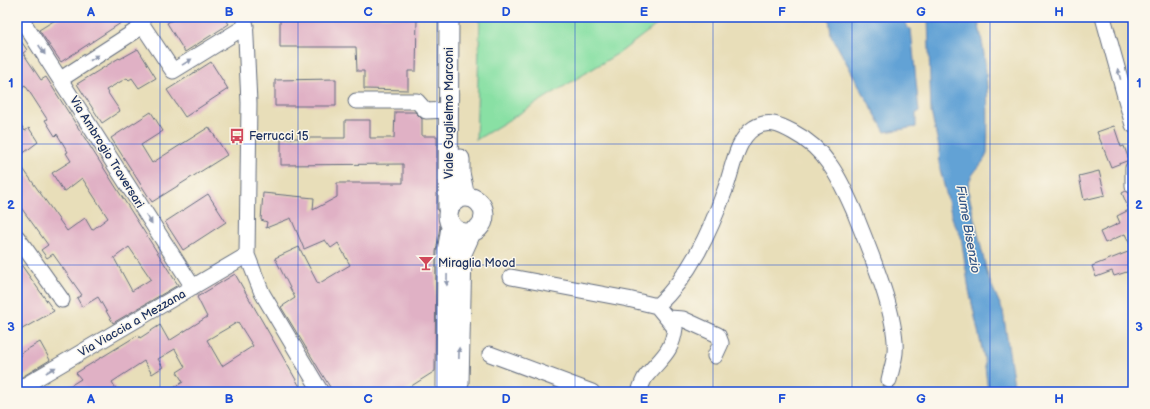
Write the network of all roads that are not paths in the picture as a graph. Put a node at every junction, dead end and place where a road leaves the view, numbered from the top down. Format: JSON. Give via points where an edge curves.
{"nodes":[{"id":1,"x":20,"y":17,"type":"edge"},
{"id":2,"x":449,"y":17,"type":"edge"},
{"id":3,"x":462,"y":17,"type":"edge"},
{"id":4,"x":1103,"y":17,"type":"edge"},
{"id":5,"x":246,"y":21,"type":"edge"},
{"id":6,"x":61,"y":79,"type":"junction"},
{"id":7,"x":356,"y":101,"type":"dead end"},
{"id":8,"x":448,"y":110,"type":"junction"},
{"id":9,"x":1133,"y":125,"type":"edge"},
{"id":10,"x":1133,"y":168,"type":"edge"},
{"id":11,"x":1133,"y":186,"type":"edge"},
{"id":12,"x":465,"y":197,"type":"junction"},
{"id":13,"x":448,"y":209,"type":"junction"},
{"id":14,"x":451,"y":227,"type":"junction"},
{"id":15,"x":470,"y":233,"type":"junction"},
{"id":16,"x":17,"y":237,"type":"edge"},
{"id":17,"x":247,"y":255,"type":"junction"},
{"id":18,"x":511,"y":277,"type":"dead end"},
{"id":19,"x":193,"y":287,"type":"junction"},
{"id":20,"x":62,"y":300,"type":"dead end"},
{"id":21,"x":657,"y":306,"type":"junction"},
{"id":22,"x":669,"y":318,"type":"junction"},
{"id":23,"x":490,"y":354,"type":"dead end"},
{"id":24,"x":715,"y":356,"type":"dead end"},
{"id":25,"x":889,"y":380,"type":"dead end"},
{"id":26,"x":17,"y":390,"type":"edge"},
{"id":27,"x":321,"y":392,"type":"edge"},
{"id":28,"x":446,"y":392,"type":"edge"},
{"id":29,"x":459,"y":392,"type":"edge"},
{"id":30,"x":592,"y":392,"type":"edge"},
{"id":31,"x":639,"y":392,"type":"edge"}],
"edges":[{"from":1,"to":6,"type":"street","name":"Via Ambrogio Traversari","one_way":true},
{"from":2,"to":8,"type":"main road","name":"Viale Guglielmo Marconi"},
{"from":3,"to":12,"type":"main road","name":"Viale Guglielmo Marconi","via":[[460,173]]},
{"from":9,"to":4,"type":"street","one_way":true},
{"from":6,"to":5,"type":"street","one_way":true,"via":[[143,26],[173,71]]},
{"from":5,"to":17,"type":"street","via":[[249,103]]},
{"from":6,"to":19,"type":"street","name":"Via Ambrogio Traversari","one_way":true},
{"from":7,"to":8,"type":"street","via":[[417,101],[426,111]]},
{"from":8,"to":13,"type":"main road","name":"Viale Guglielmo Marconi"},
{"from":10,"to":11,"type":"street"},
{"from":12,"to":13,"type":"main road","via":[[453,202]]},
{"from":12,"to":15,"type":"main road","via":[[476,200],[484,214],[480,228]]},
{"from":13,"to":14,"type":"main road","name":"Viale Guglielmo Marconi","via":[[448,222]]},
{"from":14,"to":15,"type":"main road","via":[[462,234]]},
{"from":14,"to":28,"type":"main road","name":"Viale Guglielmo Marconi","one_way":true,"via":[[447,252]]},
{"from":29,"to":15,"type":"main road","one_way":true,"via":[[462,253]]},
{"from":16,"to":20,"type":"street"},
{"from":17,"to":19,"type":"street","name":"Via Viaccia a Mezzana"},
{"from":17,"to":27,"type":"street","via":[[262,293]]},
{"from":18,"to":21,"type":"street"},
{"from":26,"to":19,"type":"street","name":"Via Viaccia a Mezzana","one_way":true},
{"from":21,"to":22,"type":"street"},
{"from":21,"to":25,"type":"street","via":[[669,295],[697,256],[726,190],[738,149],[752,129],[765,123],[780,125],[805,138],[822,153],[841,180],[882,285],[888,308],[895,352]]},
{"from":22,"to":24,"type":"street","via":[[683,319],[718,335],[721,343]]},
{"from":22,"to":31,"type":"street","via":[[675,328],[673,342],[658,365],[646,376]]},
{"from":23,"to":30,"type":"street"}]}
